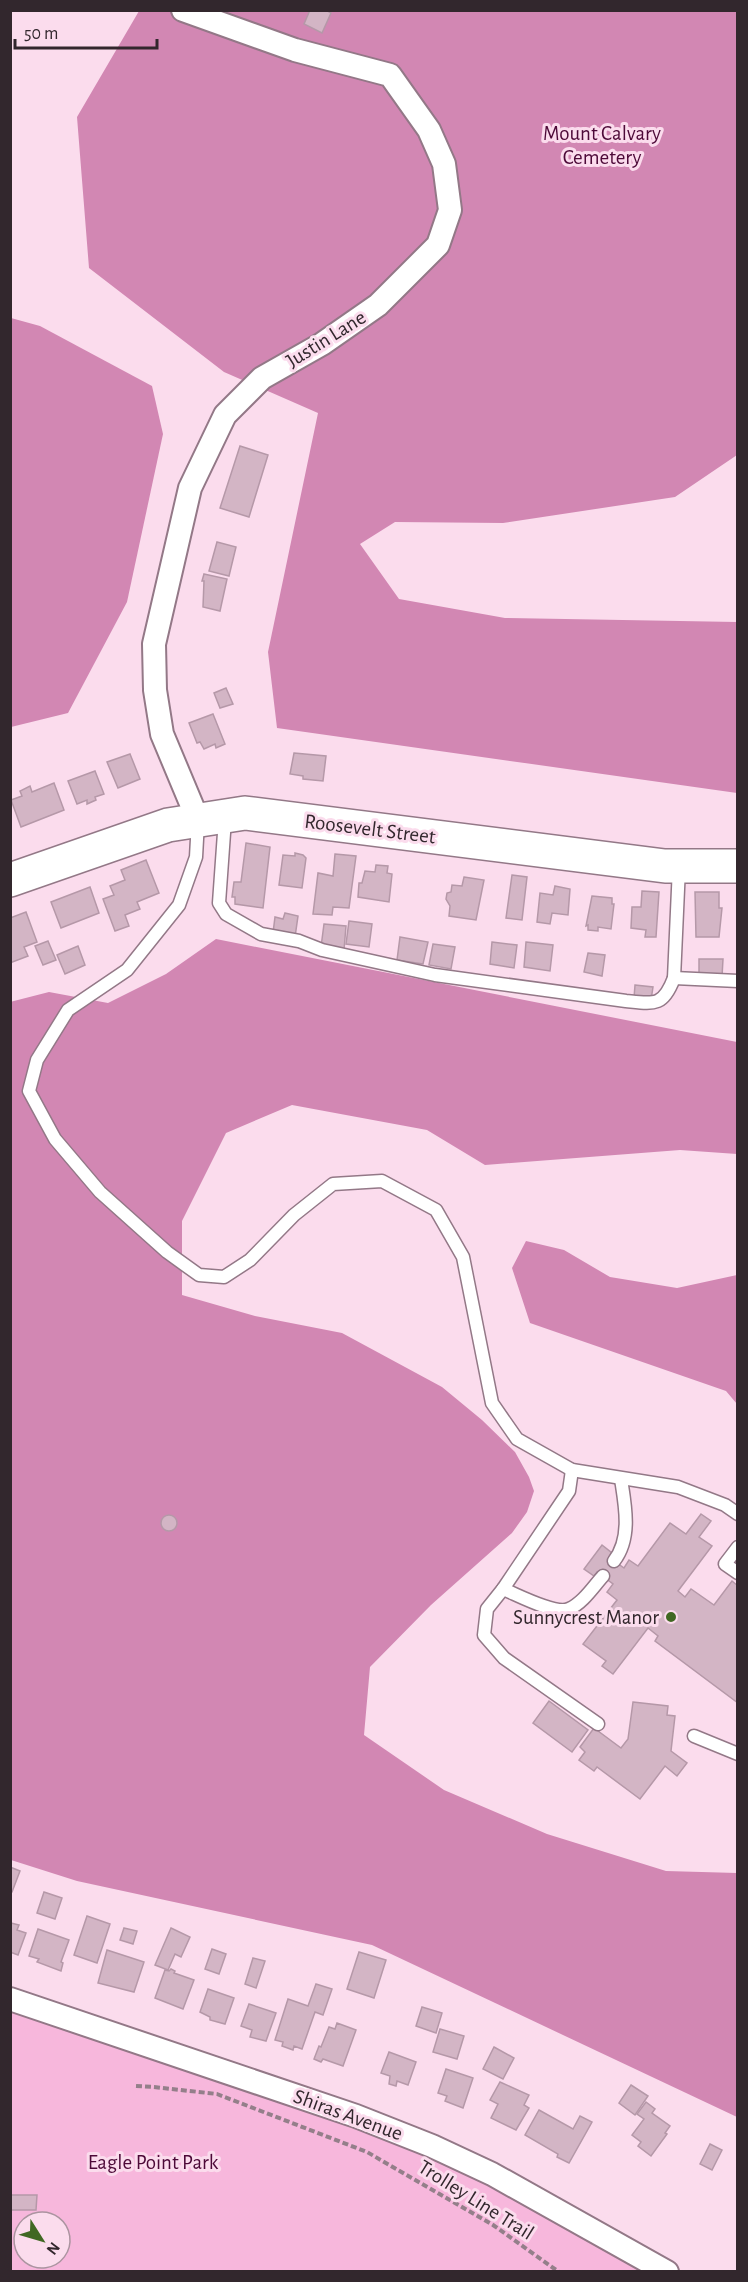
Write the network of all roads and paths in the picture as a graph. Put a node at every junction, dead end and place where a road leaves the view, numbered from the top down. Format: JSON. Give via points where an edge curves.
{"nodes":[{"id":1,"x":183,"y":10,"type":"edge"},
{"id":2,"x":212,"y":818,"type":"junction"},
{"id":3,"x":679,"y":866,"type":"junction"},
{"id":4,"x":738,"y":866,"type":"edge"},
{"id":5,"x":10,"y":880,"type":"edge"},
{"id":6,"x":674,"y":978,"type":"junction"},
{"id":7,"x":738,"y":981,"type":"edge"},
{"id":8,"x":572,"y":1470,"type":"junction"},
{"id":9,"x":621,"y":1479,"type":"junction"},
{"id":10,"x":738,"y":1514,"type":"edge"},
{"id":11,"x":738,"y":1547,"type":"edge"},
{"id":12,"x":615,"y":1561,"type":"dead end"},
{"id":13,"x":738,"y":1573,"type":"edge"},
{"id":14,"x":603,"y":1576,"type":"dead end"},
{"id":15,"x":503,"y":1589,"type":"junction"},
{"id":16,"x":598,"y":1724,"type":"dead end"},
{"id":17,"x":694,"y":1736,"type":"dead end"},
{"id":18,"x":738,"y":1754,"type":"edge"},
{"id":19,"x":10,"y":1999,"type":"edge"},
{"id":20,"x":136,"y":2086,"type":"dead end"},
{"id":21,"x":559,"y":2271,"type":"edge"},
{"id":22,"x":667,"y":2271,"type":"edge"}],
"edges":[{"from":1,"to":2,"type":"street","name":"Justin Lane","via":[[295,50],[390,75],[429,130],[444,164],[450,210],[438,245],[378,305],[322,344],[262,378],[225,415],[190,488],[154,644],[155,690],[162,734]]},
{"from":2,"to":3,"type":"street","name":"Roosevelt Street","via":[[245,813]]},
{"from":2,"to":5,"type":"street","name":"Roosevelt Street","via":[[168,825]]},
{"from":2,"to":6,"type":"lane","via":[[219,903],[226,914],[261,933],[435,975],[652,1004],[662,1000]]},
{"from":2,"to":8,"type":"lane","via":[[179,905],[127,969],[68,1010],[37,1060],[29,1091],[55,1139],[100,1192],[167,1252],[200,1275],[224,1277],[250,1260],[294,1215],[333,1184],[382,1181],[436,1210],[463,1257],[492,1403],[517,1439]]},
{"from":3,"to":4,"type":"street","name":"Roosevelt Street"},
{"from":3,"to":6,"type":"lane"},
{"from":6,"to":7,"type":"lane"},
{"from":8,"to":9,"type":"lane"},
{"from":8,"to":15,"type":"lane","via":[[569,1491]]},
{"from":9,"to":10,"type":"lane","via":[[678,1487]]},
{"from":9,"to":12,"type":"lane","via":[[625,1533],[622,1551]]},
{"from":11,"to":13,"type":"lane","via":[[726,1564]]},
{"from":14,"to":15,"type":"lane","via":[[569,1610],[557,1611]]},
{"from":15,"to":16,"type":"lane","via":[[487,1609],[484,1635],[504,1658]]},
{"from":17,"to":18,"type":"lane"},
{"from":19,"to":22,"type":"street","name":"Shiras Avenue","via":[[356,2116],[432,2146],[492,2174]]},
{"from":20,"to":21,"type":"path","name":"Trolley Line Trail","via":[[217,2094],[367,2152],[493,2225]]}]}
